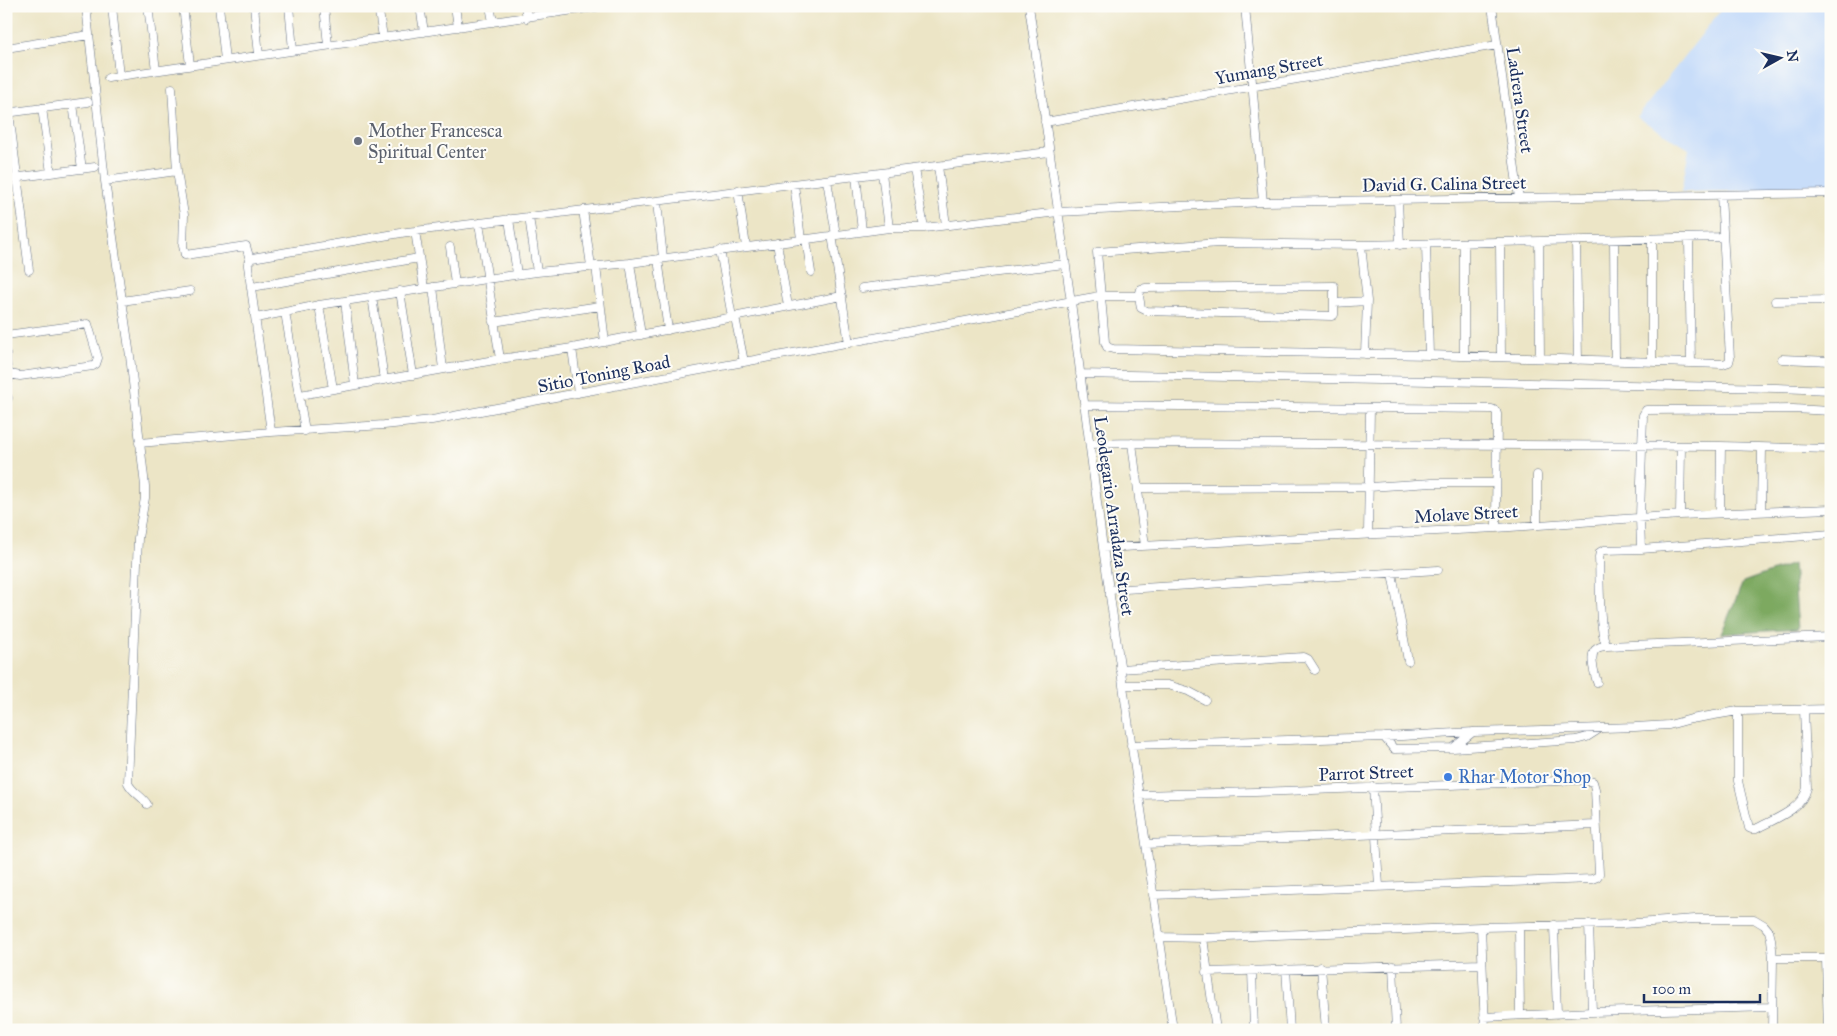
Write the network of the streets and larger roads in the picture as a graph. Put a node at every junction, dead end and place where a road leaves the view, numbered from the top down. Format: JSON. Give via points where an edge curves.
{"nodes":[{"id":1,"x":86,"y":6,"type":"edge"},
{"id":2,"x":112,"y":6,"type":"edge"},
{"id":3,"x":148,"y":6,"type":"edge"},
{"id":4,"x":183,"y":6,"type":"edge"},
{"id":5,"x":219,"y":6,"type":"edge"},
{"id":6,"x":254,"y":6,"type":"edge"},
{"id":7,"x":289,"y":6,"type":"edge"},
{"id":8,"x":324,"y":6,"type":"edge"},
{"id":9,"x":378,"y":6,"type":"edge"},
{"id":10,"x":420,"y":6,"type":"edge"},
{"id":11,"x":455,"y":6,"type":"edge"},
{"id":12,"x":490,"y":6,"type":"edge"},
{"id":13,"x":525,"y":6,"type":"edge"},
{"id":14,"x":1029,"y":6,"type":"edge"},
{"id":15,"x":1245,"y":6,"type":"edge"},
{"id":16,"x":1492,"y":6,"type":"edge"},
{"id":17,"x":598,"y":7,"type":"edge"},
{"id":18,"x":560,"y":9,"type":"edge"},
{"id":19,"x":527,"y":18,"type":"junction"},
{"id":20,"x":493,"y":22,"type":"junction"},
{"id":21,"x":458,"y":27,"type":"junction"},
{"id":22,"x":424,"y":32,"type":"junction"},
{"id":23,"x":89,"y":35,"type":"junction"},
{"id":24,"x":383,"y":37,"type":"junction"},
{"id":25,"x":328,"y":45,"type":"junction"},
{"id":26,"x":1498,"y":45,"type":"junction"},
{"id":27,"x":6,"y":48,"type":"edge"},
{"id":28,"x":293,"y":50,"type":"junction"},
{"id":29,"x":259,"y":55,"type":"junction"},
{"id":30,"x":225,"y":60,"type":"junction"},
{"id":31,"x":190,"y":65,"type":"junction"},
{"id":32,"x":156,"y":70,"type":"junction"},
{"id":33,"x":119,"y":76,"type":"junction"},
{"id":34,"x":108,"y":78,"type":"dead end"},
{"id":35,"x":1252,"y":87,"type":"junction"},
{"id":36,"x":172,"y":88,"type":"dead end"},
{"id":37,"x":88,"y":102,"type":"dead end"},
{"id":38,"x":74,"y":104,"type":"junction"},
{"id":39,"x":42,"y":108,"type":"junction"},
{"id":40,"x":8,"y":113,"type":"edge"},
{"id":41,"x":1045,"y":122,"type":"junction"},
{"id":42,"x":1049,"y":152,"type":"junction"},
{"id":43,"x":938,"y":166,"type":"junction"},
{"id":44,"x":95,"y":167,"type":"dead end"},
{"id":45,"x":82,"y":169,"type":"junction"},
{"id":46,"x":914,"y":169,"type":"junction"},
{"id":47,"x":177,"y":171,"type":"junction"},
{"id":48,"x":51,"y":173,"type":"junction"},
{"id":49,"x":882,"y":173,"type":"junction"},
{"id":50,"x":856,"y":176,"type":"junction"},
{"id":51,"x":18,"y":178,"type":"junction"},
{"id":52,"x":6,"y":179,"type":"edge"},
{"id":53,"x":105,"y":180,"type":"junction"},
{"id":54,"x":827,"y":180,"type":"junction"},
{"id":55,"x":794,"y":184,"type":"junction"},
{"id":56,"x":738,"y":190,"type":"junction"},
{"id":57,"x":1831,"y":193,"type":"edge"},
{"id":58,"x":1721,"y":195,"type":"junction"},
{"id":59,"x":1519,"y":198,"type":"junction"},
{"id":60,"x":1396,"y":201,"type":"junction"},
{"id":61,"x":657,"y":202,"type":"junction"},
{"id":62,"x":1263,"y":202,"type":"junction"},
{"id":63,"x":583,"y":210,"type":"junction"},
{"id":64,"x":1058,"y":212,"type":"junction"},
{"id":65,"x":529,"y":217,"type":"junction"},
{"id":66,"x":509,"y":219,"type":"junction"},
{"id":67,"x":479,"y":223,"type":"junction"},
{"id":68,"x":946,"y":225,"type":"junction"},
{"id":69,"x":889,"y":228,"type":"junction"},
{"id":70,"x":924,"y":228,"type":"junction"},
{"id":71,"x":415,"y":230,"type":"junction"},
{"id":72,"x":862,"y":231,"type":"junction"},
{"id":73,"x":834,"y":235,"type":"junction"},
{"id":74,"x":1722,"y":237,"type":"junction"},
{"id":75,"x":803,"y":239,"type":"junction"},
{"id":76,"x":1652,"y":239,"type":"junction"},
{"id":77,"x":1689,"y":239,"type":"junction"},
{"id":78,"x":1614,"y":240,"type":"junction"},
{"id":79,"x":1576,"y":241,"type":"junction"},
{"id":80,"x":777,"y":242,"type":"junction"},
{"id":81,"x":1539,"y":242,"type":"junction"},
{"id":82,"x":1500,"y":243,"type":"junction"},
{"id":83,"x":1426,"y":244,"type":"junction"},
{"id":84,"x":1464,"y":244,"type":"junction"},
{"id":85,"x":1361,"y":245,"type":"junction"},
{"id":86,"x":1398,"y":245,"type":"junction"},
{"id":87,"x":450,"y":247,"type":"dead end"},
{"id":88,"x":746,"y":247,"type":"junction"},
{"id":89,"x":720,"y":250,"type":"junction"},
{"id":90,"x":419,"y":258,"type":"junction"},
{"id":91,"x":661,"y":259,"type":"junction"},
{"id":92,"x":250,"y":260,"type":"junction"},
{"id":93,"x":630,"y":263,"type":"junction"},
{"id":94,"x":1065,"y":264,"type":"junction"},
{"id":95,"x":594,"y":266,"type":"junction"},
{"id":96,"x":29,"y":270,"type":"dead end"},
{"id":97,"x":537,"y":272,"type":"junction"},
{"id":98,"x":811,"y":272,"type":"dead end"},
{"id":99,"x":517,"y":274,"type":"junction"},
{"id":100,"x":486,"y":279,"type":"junction"},
{"id":101,"x":455,"y":284,"type":"junction"},
{"id":102,"x":252,"y":286,"type":"junction"},
{"id":103,"x":433,"y":287,"type":"junction"},
{"id":104,"x":424,"y":288,"type":"junction"},
{"id":105,"x":862,"y":288,"type":"dead end"},
{"id":106,"x":190,"y":291,"type":"dead end"},
{"id":107,"x":400,"y":291,"type":"junction"},
{"id":108,"x":372,"y":296,"type":"junction"},
{"id":109,"x":842,"y":296,"type":"junction"},
{"id":110,"x":1100,"y":296,"type":"junction"},
{"id":111,"x":1139,"y":296,"type":"junction"},
{"id":112,"x":1831,"y":300,"type":"edge"},
{"id":113,"x":122,"y":301,"type":"junction"},
{"id":114,"x":345,"y":301,"type":"junction"},
{"id":115,"x":1367,"y":301,"type":"junction"},
{"id":116,"x":1775,"y":301,"type":"dead end"},
{"id":117,"x":1071,"y":302,"type":"junction"},
{"id":118,"x":1334,"y":302,"type":"junction"},
{"id":119,"x":319,"y":305,"type":"junction"},
{"id":120,"x":600,"y":306,"type":"junction"},
{"id":121,"x":788,"y":306,"type":"junction"},
{"id":122,"x":286,"y":312,"type":"junction"},
{"id":123,"x":733,"y":317,"type":"junction"},
{"id":124,"x":256,"y":318,"type":"junction"},
{"id":125,"x":493,"y":322,"type":"junction"},
{"id":126,"x":668,"y":330,"type":"junction"},
{"id":127,"x":6,"y":335,"type":"edge"},
{"id":128,"x":641,"y":335,"type":"junction"},
{"id":129,"x":605,"y":342,"type":"junction"},
{"id":130,"x":849,"y":343,"type":"junction"},
{"id":131,"x":572,"y":348,"type":"junction"},
{"id":132,"x":6,"y":353,"type":"edge"},
{"id":133,"x":1365,"y":354,"type":"junction"},
{"id":134,"x":1429,"y":355,"type":"junction"},
{"id":135,"x":1464,"y":356,"type":"junction"},
{"id":136,"x":1501,"y":357,"type":"junction"},
{"id":137,"x":1540,"y":358,"type":"junction"},
{"id":138,"x":500,"y":359,"type":"junction"},
{"id":139,"x":1782,"y":359,"type":"dead end"},
{"id":140,"x":1578,"y":360,"type":"junction"},
{"id":141,"x":1614,"y":360,"type":"junction"},
{"id":142,"x":1652,"y":361,"type":"junction"},
{"id":143,"x":1831,"y":361,"type":"edge"},
{"id":144,"x":744,"y":362,"type":"junction"},
{"id":145,"x":1691,"y":363,"type":"junction"},
{"id":146,"x":443,"y":369,"type":"junction"},
{"id":147,"x":10,"y":374,"type":"junction"},
{"id":148,"x":1080,"y":374,"type":"junction"},
{"id":149,"x":413,"y":375,"type":"junction"},
{"id":150,"x":384,"y":380,"type":"junction"},
{"id":151,"x":355,"y":385,"type":"junction"},
{"id":152,"x":6,"y":388,"type":"edge"},
{"id":153,"x":334,"y":389,"type":"junction"},
{"id":154,"x":1831,"y":390,"type":"edge"},
{"id":155,"x":578,"y":393,"type":"junction"},
{"id":156,"x":300,"y":395,"type":"junction"},
{"id":157,"x":1084,"y":405,"type":"junction"},
{"id":158,"x":1370,"y":408,"type":"junction"},
{"id":159,"x":1831,"y":412,"type":"edge"},
{"id":160,"x":305,"y":431,"type":"junction"},
{"id":161,"x":271,"y":432,"type":"junction"},
{"id":162,"x":139,"y":443,"type":"junction"},
{"id":163,"x":1132,"y":443,"type":"junction"},
{"id":164,"x":1090,"y":444,"type":"junction"},
{"id":165,"x":1369,"y":445,"type":"junction"},
{"id":166,"x":1497,"y":446,"type":"junction"},
{"id":167,"x":1642,"y":446,"type":"junction"},
{"id":168,"x":1721,"y":446,"type":"junction"},
{"id":169,"x":1681,"y":447,"type":"junction"},
{"id":170,"x":1762,"y":448,"type":"junction"},
{"id":171,"x":1831,"y":449,"type":"edge"},
{"id":172,"x":1537,"y":475,"type":"dead end"},
{"id":173,"x":1496,"y":483,"type":"junction"},
{"id":174,"x":1369,"y":487,"type":"junction"},
{"id":175,"x":1138,"y":488,"type":"junction"},
{"id":176,"x":1831,"y":509,"type":"edge"},
{"id":177,"x":1761,"y":511,"type":"junction"},
{"id":178,"x":1720,"y":512,"type":"junction"},
{"id":179,"x":1680,"y":515,"type":"junction"},
{"id":180,"x":1640,"y":518,"type":"junction"},
{"id":181,"x":1537,"y":525,"type":"junction"},
{"id":182,"x":1496,"y":528,"type":"junction"},
{"id":183,"x":1368,"y":534,"type":"junction"},
{"id":184,"x":1831,"y":534,"type":"edge"},
{"id":185,"x":1145,"y":546,"type":"junction"},
{"id":186,"x":1103,"y":548,"type":"junction"},
{"id":187,"x":1641,"y":549,"type":"junction"},
{"id":188,"x":1438,"y":570,"type":"dead end"},
{"id":189,"x":1392,"y":573,"type":"junction"},
{"id":190,"x":1109,"y":590,"type":"junction"},
{"id":191,"x":1831,"y":637,"type":"edge"},
{"id":192,"x":1607,"y":646,"type":"junction"},
{"id":193,"x":1408,"y":661,"type":"dead end"},
{"id":194,"x":1120,"y":669,"type":"junction"},
{"id":195,"x":1315,"y":670,"type":"dead end"},
{"id":196,"x":1597,"y":682,"type":"dead end"},
{"id":197,"x":1123,"y":685,"type":"junction"},
{"id":198,"x":1204,"y":700,"type":"dead end"},
{"id":199,"x":1804,"y":709,"type":"junction"},
{"id":200,"x":1831,"y":709,"type":"edge"},
{"id":201,"x":1738,"y":711,"type":"junction"},
{"id":202,"x":1581,"y":728,"type":"junction"},
{"id":203,"x":1601,"y":728,"type":"junction"},
{"id":204,"x":1474,"y":732,"type":"junction"},
{"id":205,"x":1421,"y":734,"type":"junction"},
{"id":206,"x":1384,"y":736,"type":"junction"},
{"id":207,"x":1589,"y":736,"type":"junction"},
{"id":208,"x":1131,"y":745,"type":"junction"},
{"id":209,"x":1453,"y":748,"type":"junction"},
{"id":210,"x":1412,"y":749,"type":"junction"},
{"id":211,"x":1373,"y":787,"type":"junction"},
{"id":212,"x":1139,"y":795,"type":"junction"},
{"id":213,"x":148,"y":804,"type":"dead end"},
{"id":214,"x":1596,"y":825,"type":"junction"},
{"id":215,"x":1375,"y":835,"type":"junction"},
{"id":216,"x":1146,"y":844,"type":"junction"},
{"id":217,"x":1379,"y":886,"type":"junction"},
{"id":218,"x":1153,"y":895,"type":"junction"},
{"id":219,"x":1589,"y":924,"type":"junction"},
{"id":220,"x":1554,"y":925,"type":"junction"},
{"id":221,"x":1481,"y":927,"type":"junction"},
{"id":222,"x":1518,"y":927,"type":"junction"},
{"id":223,"x":1159,"y":937,"type":"junction"},
{"id":224,"x":1203,"y":938,"type":"junction"},
{"id":225,"x":1773,"y":958,"type":"junction"},
{"id":226,"x":1828,"y":958,"type":"edge"},
{"id":227,"x":1482,"y":964,"type":"junction"},
{"id":228,"x":1393,"y":966,"type":"junction"},
{"id":229,"x":1321,"y":967,"type":"junction"},
{"id":230,"x":1286,"y":969,"type":"junction"},
{"id":231,"x":1252,"y":970,"type":"junction"},
{"id":232,"x":1206,"y":972,"type":"junction"},
{"id":233,"x":1829,"y":999,"type":"edge"},
{"id":234,"x":1772,"y":1007,"type":"junction"},
{"id":235,"x":1592,"y":1012,"type":"junction"},
{"id":236,"x":1557,"y":1014,"type":"junction"},
{"id":237,"x":1520,"y":1015,"type":"junction"},
{"id":238,"x":1484,"y":1017,"type":"junction"},
{"id":239,"x":1173,"y":1030,"type":"edge"},
{"id":240,"x":1216,"y":1030,"type":"edge"},
{"id":241,"x":1254,"y":1030,"type":"edge"},
{"id":242,"x":1290,"y":1030,"type":"edge"},
{"id":243,"x":1326,"y":1030,"type":"edge"},
{"id":244,"x":1396,"y":1030,"type":"edge"},
{"id":245,"x":1484,"y":1030,"type":"edge"},
{"id":246,"x":1772,"y":1030,"type":"edge"},
{"id":247,"x":1828,"y":1030,"type":"edge"}],
"edges":[{"from":1,"to":23,"type":"street"},
{"from":2,"to":33,"type":"street"},
{"from":3,"to":32,"type":"street"},
{"from":4,"to":31,"type":"street"},
{"from":5,"to":30,"type":"street"},
{"from":6,"to":29,"type":"street"},
{"from":7,"to":28,"type":"street"},
{"from":8,"to":25,"type":"street"},
{"from":9,"to":24,"type":"street"},
{"from":10,"to":22,"type":"street"},
{"from":11,"to":21,"type":"street"},
{"from":12,"to":20,"type":"street"},
{"from":13,"to":19,"type":"street"},
{"from":14,"to":41,"type":"street","name":"Leodegario Arradaza Street"},
{"from":15,"to":35,"type":"street"},
{"from":16,"to":26,"type":"street","name":"Ladrera Street"},
{"from":17,"to":18,"type":"street"},
{"from":18,"to":19,"type":"street"},
{"from":19,"to":20,"type":"street"},
{"from":20,"to":21,"type":"street"},
{"from":21,"to":22,"type":"street"},
{"from":22,"to":24,"type":"street"},
{"from":23,"to":27,"type":"street"},
{"from":23,"to":53,"type":"street"},
{"from":24,"to":25,"type":"street"},
{"from":25,"to":28,"type":"street"},
{"from":26,"to":35,"type":"street","name":"Yumang Street"},
{"from":26,"to":59,"type":"street","name":"Ladrera Street"},
{"from":28,"to":29,"type":"street"},
{"from":29,"to":30,"type":"street"},
{"from":30,"to":31,"type":"street"},
{"from":31,"to":32,"type":"street"},
{"from":32,"to":33,"type":"street"},
{"from":33,"to":34,"type":"street"},
{"from":35,"to":41,"type":"street","name":"Yumang Street"},
{"from":35,"to":62,"type":"street"},
{"from":36,"to":47,"type":"street"},
{"from":37,"to":38,"type":"street"},
{"from":38,"to":39,"type":"street"},
{"from":38,"to":45,"type":"street"},
{"from":39,"to":40,"type":"street"},
{"from":39,"to":48,"type":"street"},
{"from":40,"to":51,"type":"street"},
{"from":41,"to":42,"type":"street","name":"Leodegario Arradaza Street"},
{"from":42,"to":43,"type":"street"},
{"from":42,"to":64,"type":"street","name":"Leodegario Arradaza Street"},
{"from":43,"to":46,"type":"street"},
{"from":43,"to":68,"type":"street"},
{"from":44,"to":45,"type":"street"},
{"from":45,"to":48,"type":"street"},
{"from":46,"to":49,"type":"street"},
{"from":46,"to":70,"type":"street"},
{"from":47,"to":53,"type":"street"},
{"from":47,"to":92,"type":"street","via":[[184,215],[185,255],[246,246]]},
{"from":48,"to":51,"type":"street"},
{"from":49,"to":50,"type":"street"},
{"from":49,"to":69,"type":"street"},
{"from":50,"to":54,"type":"street"},
{"from":50,"to":72,"type":"street"},
{"from":51,"to":52,"type":"street"},
{"from":51,"to":96,"type":"street"},
{"from":53,"to":113,"type":"street"},
{"from":54,"to":55,"type":"street"},
{"from":54,"to":73,"type":"street"},
{"from":55,"to":56,"type":"street"},
{"from":55,"to":75,"type":"street"},
{"from":56,"to":61,"type":"street"},
{"from":56,"to":88,"type":"street"},
{"from":57,"to":58,"type":"street","name":"David G. Calina Street"},
{"from":58,"to":59,"type":"street","name":"David G. Calina Street"},
{"from":58,"to":74,"type":"street"},
{"from":59,"to":60,"type":"street","name":"David G. Calina Street"},
{"from":60,"to":62,"type":"street","name":"David G. Calina Street"},
{"from":60,"to":86,"type":"street"},
{"from":61,"to":63,"type":"street"},
{"from":61,"to":91,"type":"street"},
{"from":62,"to":64,"type":"street","name":"David G. Calina Street"},
{"from":63,"to":65,"type":"street"},
{"from":63,"to":95,"type":"street"},
{"from":64,"to":68,"type":"street","name":"David G. Calina Street"},
{"from":64,"to":94,"type":"street","name":"Leodegario Arradaza Street"},
{"from":65,"to":66,"type":"street"},
{"from":65,"to":97,"type":"street"},
{"from":66,"to":67,"type":"street"},
{"from":66,"to":99,"type":"street"},
{"from":67,"to":71,"type":"street"},
{"from":67,"to":100,"type":"street"},
{"from":68,"to":70,"type":"street","name":"David G. Calina Street"},
{"from":69,"to":70,"type":"street","name":"David G. Calina Street"},
{"from":69,"to":72,"type":"street","name":"David G. Calina Street"},
{"from":71,"to":90,"type":"street"},
{"from":71,"to":92,"type":"street"},
{"from":72,"to":73,"type":"street","name":"David G. Calina Street"},
{"from":73,"to":75,"type":"street","name":"David G. Calina Street"},
{"from":73,"to":109,"type":"street"},
{"from":74,"to":77,"type":"street"},
{"from":74,"to":145,"type":"street","via":[[1730,358],[1723,364]]},
{"from":75,"to":80,"type":"street","name":"David G. Calina Street"},
{"from":75,"to":98,"type":"street"},
{"from":76,"to":77,"type":"street"},
{"from":76,"to":78,"type":"street"},
{"from":76,"to":142,"type":"street"},
{"from":77,"to":145,"type":"street"},
{"from":78,"to":79,"type":"street"},
{"from":78,"to":141,"type":"street"},
{"from":79,"to":81,"type":"street"},
{"from":79,"to":140,"type":"street"},
{"from":80,"to":88,"type":"street","name":"David G. Calina Street"},
{"from":80,"to":121,"type":"street"},
{"from":81,"to":82,"type":"street"},
{"from":81,"to":137,"type":"street"},
{"from":82,"to":84,"type":"street"},
{"from":82,"to":136,"type":"street"},
{"from":83,"to":84,"type":"street"},
{"from":83,"to":86,"type":"street"},
{"from":83,"to":134,"type":"street"},
{"from":84,"to":135,"type":"street"},
{"from":85,"to":86,"type":"street"},
{"from":85,"to":110,"type":"street","via":[[1219,243],[1097,252]]},
{"from":85,"to":115,"type":"street"},
{"from":87,"to":101,"type":"street"},
{"from":88,"to":89,"type":"street","name":"David G. Calina Street"},
{"from":89,"to":91,"type":"street","name":"David G. Calina Street"},
{"from":89,"to":123,"type":"street"},
{"from":90,"to":102,"type":"street"},
{"from":90,"to":104,"type":"street"},
{"from":91,"to":93,"type":"street","name":"David G. Calina Street"},
{"from":91,"to":126,"type":"street"},
{"from":92,"to":102,"type":"street"},
{"from":93,"to":95,"type":"street","name":"David G. Calina Street"},
{"from":93,"to":128,"type":"street"},
{"from":94,"to":105,"type":"street"},
{"from":94,"to":117,"type":"street","name":"Leodegario Arradaza Street"},
{"from":95,"to":97,"type":"street","name":"David G. Calina Street"},
{"from":95,"to":120,"type":"street"},
{"from":97,"to":99,"type":"street","name":"David G. Calina Street"},
{"from":99,"to":100,"type":"street","name":"David G. Calina Street"},
{"from":100,"to":101,"type":"street","name":"David G. Calina Street"},
{"from":100,"to":125,"type":"street"},
{"from":101,"to":103,"type":"street","name":"David G. Calina Street"},
{"from":102,"to":124,"type":"street"},
{"from":103,"to":104,"type":"street","name":"David G. Calina Street"},
{"from":103,"to":146,"type":"street"},
{"from":104,"to":107,"type":"street","name":"David G. Calina Street"},
{"from":106,"to":113,"type":"street"},
{"from":107,"to":108,"type":"street","name":"David G. Calina Street"},
{"from":107,"to":149,"type":"street"},
{"from":108,"to":114,"type":"street","name":"David G. Calina Street"},
{"from":108,"to":150,"type":"street"},
{"from":109,"to":121,"type":"street"},
{"from":109,"to":130,"type":"street"},
{"from":110,"to":111,"type":"street","name":"Sitio Toning Road"},
{"from":110,"to":117,"type":"street","name":"Sitio Toning Road"},
{"from":110,"to":133,"type":"street","via":[[1105,342],[1113,349]]},
{"from":111,"to":118,"type":"street","via":[[1141,289],[1146,288],[1334,286]]},
{"from":111,"to":118,"type":"street","via":[[1142,310],[1180,312],[1332,316]]},
{"from":112,"to":116,"type":"street"},
{"from":113,"to":162,"type":"street"},
{"from":114,"to":119,"type":"street","name":"David G. Calina Street"},
{"from":114,"to":151,"type":"street"},
{"from":115,"to":118,"type":"street"},
{"from":115,"to":133,"type":"street"},
{"from":117,"to":130,"type":"street","name":"Sitio Toning Road"},
{"from":117,"to":148,"type":"street","name":"Leodegario Arradaza Street"},
{"from":119,"to":122,"type":"street","name":"David G. Calina Street"},
{"from":119,"to":153,"type":"street"},
{"from":120,"to":125,"type":"street"},
{"from":120,"to":129,"type":"street"},
{"from":121,"to":123,"type":"street"},
{"from":122,"to":124,"type":"street","name":"David G. Calina Street"},
{"from":122,"to":156,"type":"street"},
{"from":123,"to":126,"type":"street"},
{"from":123,"to":144,"type":"street"},
{"from":124,"to":161,"type":"street"},
{"from":125,"to":138,"type":"street"},
{"from":126,"to":128,"type":"street"},
{"from":127,"to":147,"type":"street","via":[[88,324],[98,358],[93,366],[20,376]]},
{"from":128,"to":129,"type":"street"},
{"from":129,"to":131,"type":"street"},
{"from":130,"to":144,"type":"street","name":"Sitio Toning Road"},
{"from":131,"to":138,"type":"street"},
{"from":131,"to":155,"type":"street"},
{"from":132,"to":147,"type":"street"},
{"from":133,"to":134,"type":"street"},
{"from":134,"to":135,"type":"street"},
{"from":135,"to":136,"type":"street"},
{"from":136,"to":137,"type":"street"},
{"from":137,"to":140,"type":"street"},
{"from":138,"to":146,"type":"street"},
{"from":139,"to":143,"type":"street"},
{"from":140,"to":141,"type":"street"},
{"from":141,"to":142,"type":"street"},
{"from":142,"to":145,"type":"street"},
{"from":144,"to":155,"type":"street","name":"Sitio Toning Road"},
{"from":146,"to":149,"type":"street"},
{"from":147,"to":152,"type":"street"},
{"from":148,"to":154,"type":"street"},
{"from":148,"to":157,"type":"street","name":"Leodegario Arradaza Street"},
{"from":149,"to":150,"type":"street"},
{"from":150,"to":151,"type":"street"},
{"from":151,"to":153,"type":"street"},
{"from":153,"to":156,"type":"street"},
{"from":155,"to":160,"type":"street","name":"Sitio Toning Road","via":[[432,420]]},
{"from":156,"to":160,"type":"street"},
{"from":157,"to":158,"type":"street"},
{"from":157,"to":164,"type":"street","name":"Leodegario Arradaza Street"},
{"from":158,"to":165,"type":"street"},
{"from":158,"to":166,"type":"street","via":[[1492,409],[1497,414]]},
{"from":159,"to":167,"type":"street","via":[[1649,409],[1643,415]]},
{"from":160,"to":161,"type":"street","name":"Sitio Toning Road"},
{"from":161,"to":162,"type":"street","name":"Sitio Toning Road"},
{"from":162,"to":213,"type":"street","via":[[144,498],[138,538],[128,783]]},
{"from":163,"to":164,"type":"street"},
{"from":163,"to":165,"type":"street"},
{"from":163,"to":175,"type":"street"},
{"from":164,"to":186,"type":"street","name":"Leodegario Arradaza Street"},
{"from":165,"to":166,"type":"street"},
{"from":165,"to":174,"type":"street"},
{"from":166,"to":167,"type":"street"},
{"from":166,"to":173,"type":"street"},
{"from":167,"to":169,"type":"street"},
{"from":167,"to":180,"type":"street"},
{"from":168,"to":169,"type":"street"},
{"from":168,"to":170,"type":"street"},
{"from":168,"to":178,"type":"street"},
{"from":169,"to":179,"type":"street"},
{"from":170,"to":171,"type":"street"},
{"from":170,"to":177,"type":"street"},
{"from":172,"to":181,"type":"street"},
{"from":173,"to":174,"type":"street","via":[[1440,482]]},
{"from":173,"to":182,"type":"street"},
{"from":174,"to":175,"type":"street"},
{"from":174,"to":183,"type":"street"},
{"from":175,"to":185,"type":"street"},
{"from":176,"to":177,"type":"street","name":"Molave Street"},
{"from":177,"to":178,"type":"street","name":"Molave Street"},
{"from":178,"to":179,"type":"street","name":"Molave Street"},
{"from":179,"to":180,"type":"street","name":"Molave Street"},
{"from":180,"to":181,"type":"street","name":"Molave Street"},
{"from":180,"to":187,"type":"street"},
{"from":181,"to":182,"type":"street","name":"Molave Street"},
{"from":182,"to":183,"type":"street","name":"Molave Street"},
{"from":183,"to":185,"type":"street","name":"Molave Street"},
{"from":184,"to":187,"type":"street"},
{"from":185,"to":186,"type":"street","name":"Molave Street"},
{"from":186,"to":190,"type":"street","name":"Leodegario Arradaza Street"},
{"from":187,"to":192,"type":"street","via":[[1604,550],[1599,553],[1602,625]]},
{"from":188,"to":189,"type":"street"},
{"from":189,"to":190,"type":"street"},
{"from":189,"to":193,"type":"street"},
{"from":190,"to":194,"type":"street","name":"Leodegario Arradaza Street"},
{"from":191,"to":192,"type":"street"},
{"from":192,"to":196,"type":"street","via":[[1594,653]]},
{"from":194,"to":195,"type":"street","via":[[1304,657]]},
{"from":194,"to":197,"type":"street","name":"Leodegario Arradaza Street"},
{"from":197,"to":198,"type":"street","via":[[1168,685]]},
{"from":197,"to":208,"type":"street","name":"Leodegario Arradaza Street"},
{"from":199,"to":200,"type":"street"},
{"from":199,"to":201,"type":"street"},
{"from":199,"to":201,"type":"street","via":[[1805,796],[1800,803],[1752,830],[1738,781]]},
{"from":201,"to":203,"type":"street","via":[[1669,725]]},
{"from":202,"to":203,"type":"street"},
{"from":202,"to":204,"type":"street"},
{"from":202,"to":207,"type":"street"},
{"from":203,"to":207,"type":"street"},
{"from":204,"to":205,"type":"street"},
{"from":204,"to":209,"type":"street"},
{"from":205,"to":206,"type":"street"},
{"from":205,"to":210,"type":"street"},
{"from":206,"to":208,"type":"street"},
{"from":206,"to":210,"type":"street","via":[[1394,748]]},
{"from":207,"to":209,"type":"street"},
{"from":208,"to":212,"type":"street","name":"Leodegario Arradaza Street"},
{"from":209,"to":210,"type":"street"},
{"from":211,"to":212,"type":"street","name":"Parrot Street"},
{"from":211,"to":214,"type":"street","name":"Parrot Street","via":[[1584,780],[1593,782],[1595,789]]},
{"from":211,"to":215,"type":"street"},
{"from":212,"to":216,"type":"street","name":"Leodegario Arradaza Street"},
{"from":214,"to":215,"type":"street"},
{"from":214,"to":217,"type":"street","via":[[1599,874],[1592,879]]},
{"from":215,"to":216,"type":"street"},
{"from":215,"to":217,"type":"street"},
{"from":216,"to":218,"type":"street","name":"Leodegario Arradaza Street"},
{"from":217,"to":218,"type":"street"},
{"from":218,"to":223,"type":"street","name":"Leodegario Arradaza Street"},
{"from":219,"to":220,"type":"street"},
{"from":219,"to":225,"type":"street","via":[[1754,919],[1769,931]]},
{"from":219,"to":235,"type":"street"},
{"from":220,"to":222,"type":"street"},
{"from":220,"to":236,"type":"street"},
{"from":221,"to":222,"type":"street"},
{"from":221,"to":224,"type":"street"},
{"from":221,"to":227,"type":"street"},
{"from":222,"to":237,"type":"street"},
{"from":223,"to":224,"type":"street"},
{"from":223,"to":239,"type":"street","name":"Leodegario Arradaza Street"},
{"from":224,"to":232,"type":"street"},
{"from":225,"to":226,"type":"street"},
{"from":225,"to":234,"type":"street"},
{"from":226,"to":233,"type":"street"},
{"from":227,"to":228,"type":"street"},
{"from":227,"to":238,"type":"street"},
{"from":228,"to":229,"type":"street"},
{"from":228,"to":244,"type":"street"},
{"from":229,"to":230,"type":"street"},
{"from":229,"to":243,"type":"street"},
{"from":230,"to":231,"type":"street"},
{"from":230,"to":242,"type":"street"},
{"from":231,"to":232,"type":"street"},
{"from":231,"to":241,"type":"street"},
{"from":232,"to":240,"type":"street"},
{"from":233,"to":247,"type":"street"},
{"from":234,"to":235,"type":"street"},
{"from":234,"to":246,"type":"street"},
{"from":235,"to":236,"type":"street"},
{"from":236,"to":237,"type":"street"},
{"from":237,"to":238,"type":"street"},
{"from":238,"to":245,"type":"street"}]}
